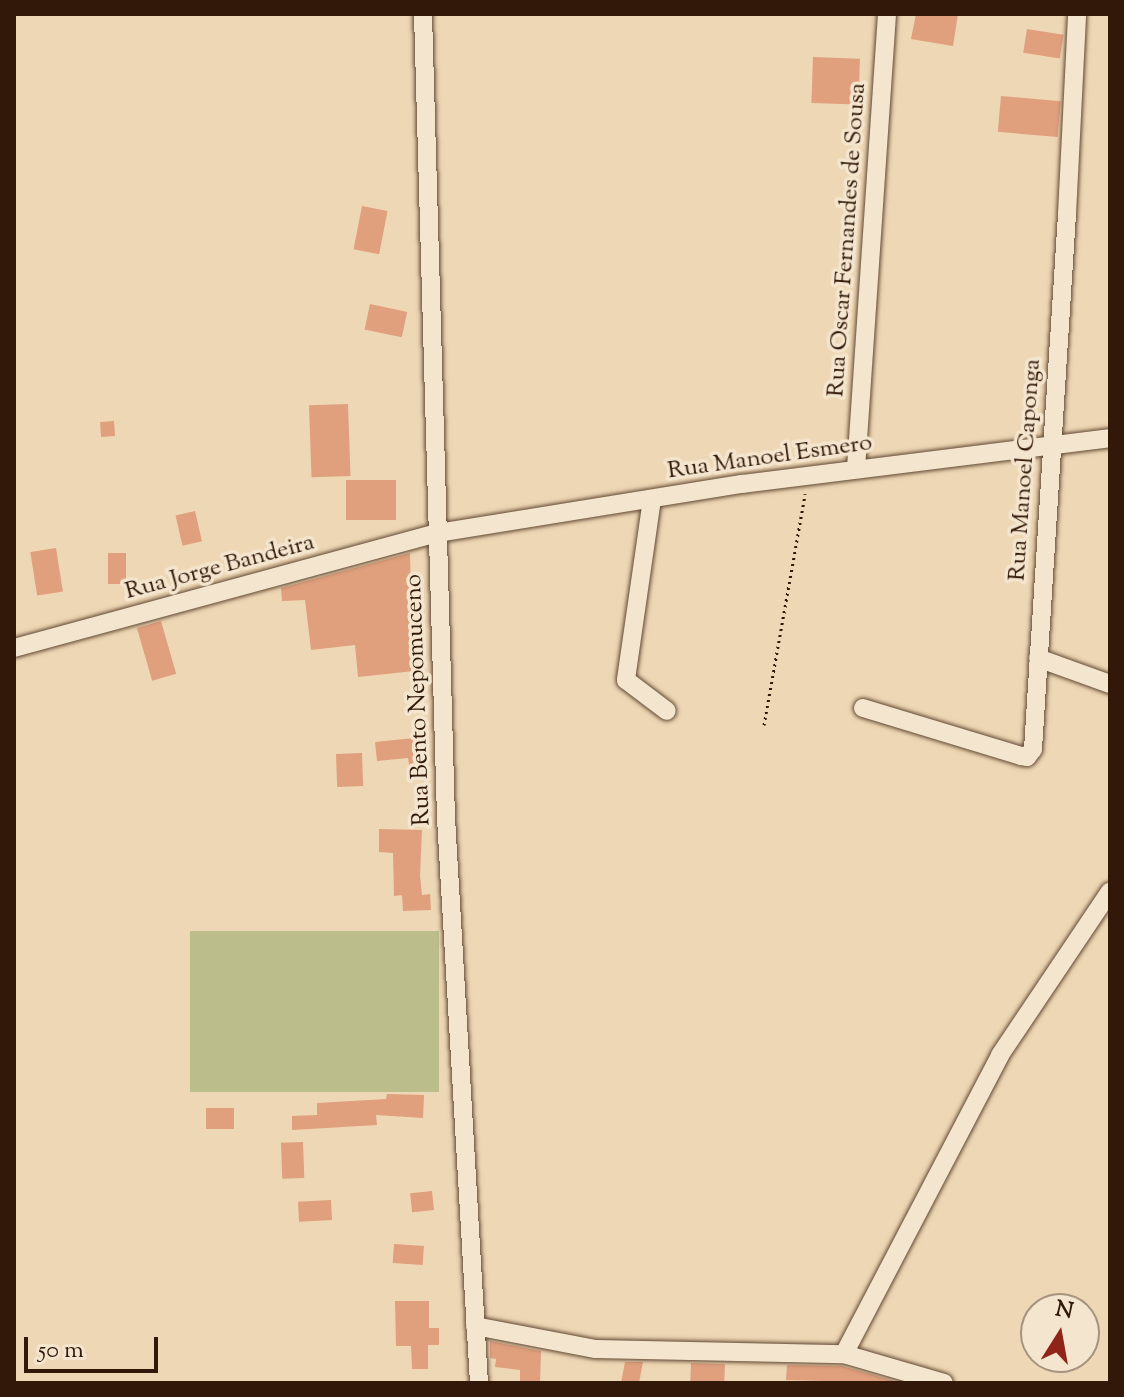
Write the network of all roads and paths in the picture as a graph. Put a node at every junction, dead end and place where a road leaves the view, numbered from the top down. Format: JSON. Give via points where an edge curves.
{"nodes":[{"id":1,"x":423,"y":14,"type":"edge"},
{"id":2,"x":887,"y":14,"type":"edge"},
{"id":3,"x":1077,"y":14,"type":"edge"},
{"id":4,"x":1110,"y":438,"type":"edge"},
{"id":5,"x":1052,"y":447,"type":"junction"},
{"id":6,"x":856,"y":469,"type":"junction"},
{"id":7,"x":806,"y":490,"type":"dead end"},
{"id":8,"x":652,"y":499,"type":"junction"},
{"id":9,"x":438,"y":533,"type":"junction"},
{"id":10,"x":14,"y":648,"type":"edge"},
{"id":11,"x":1038,"y":658,"type":"junction"},
{"id":12,"x":1110,"y":684,"type":"edge"},
{"id":13,"x":863,"y":708,"type":"dead end"},
{"id":14,"x":667,"y":711,"type":"dead end"},
{"id":15,"x":764,"y":725,"type":"dead end"},
{"id":16,"x":1110,"y":891,"type":"edge"},
{"id":17,"x":475,"y":1326,"type":"junction"},
{"id":18,"x":844,"y":1354,"type":"junction"},
{"id":19,"x":479,"y":1383,"type":"edge"},
{"id":20,"x":944,"y":1383,"type":"edge"}],
"edges":[{"from":1,"to":9,"type":"street","name":"Rua Bento Nepomuceno"},
{"from":2,"to":6,"type":"street","name":"Rua Oscar Fernandes de Sousa"},
{"from":3,"to":5,"type":"street","name":"Rua Manoel Caponga"},
{"from":4,"to":5,"type":"street","name":"Rua Manoel Esmero"},
{"from":5,"to":6,"type":"street","name":"Rua Manoel Esmero"},
{"from":5,"to":11,"type":"street","name":"Rua Manoel Caponga"},
{"from":6,"to":8,"type":"street","name":"Rua Manoel Esmero"},
{"from":7,"to":15,"type":"path"},
{"from":8,"to":9,"type":"street","name":"Rua Manoel Esmero"},
{"from":8,"to":14,"type":"street","via":[[626,680]]},
{"from":9,"to":10,"type":"street","name":"Rua Jorge Bandeira"},
{"from":9,"to":17,"type":"street","name":"Rua Bento Nepomuceno","via":[[446,818]]},
{"from":11,"to":12,"type":"street"},
{"from":11,"to":13,"type":"street","name":"Rua Manoel Caponga","via":[[1033,749],[1027,757]]},
{"from":16,"to":18,"type":"street","via":[[1000,1055]]},
{"from":17,"to":18,"type":"street","via":[[596,1349]]},
{"from":17,"to":19,"type":"street","name":"Rua Bento Nepomuceno"},
{"from":18,"to":20,"type":"street"}]}
